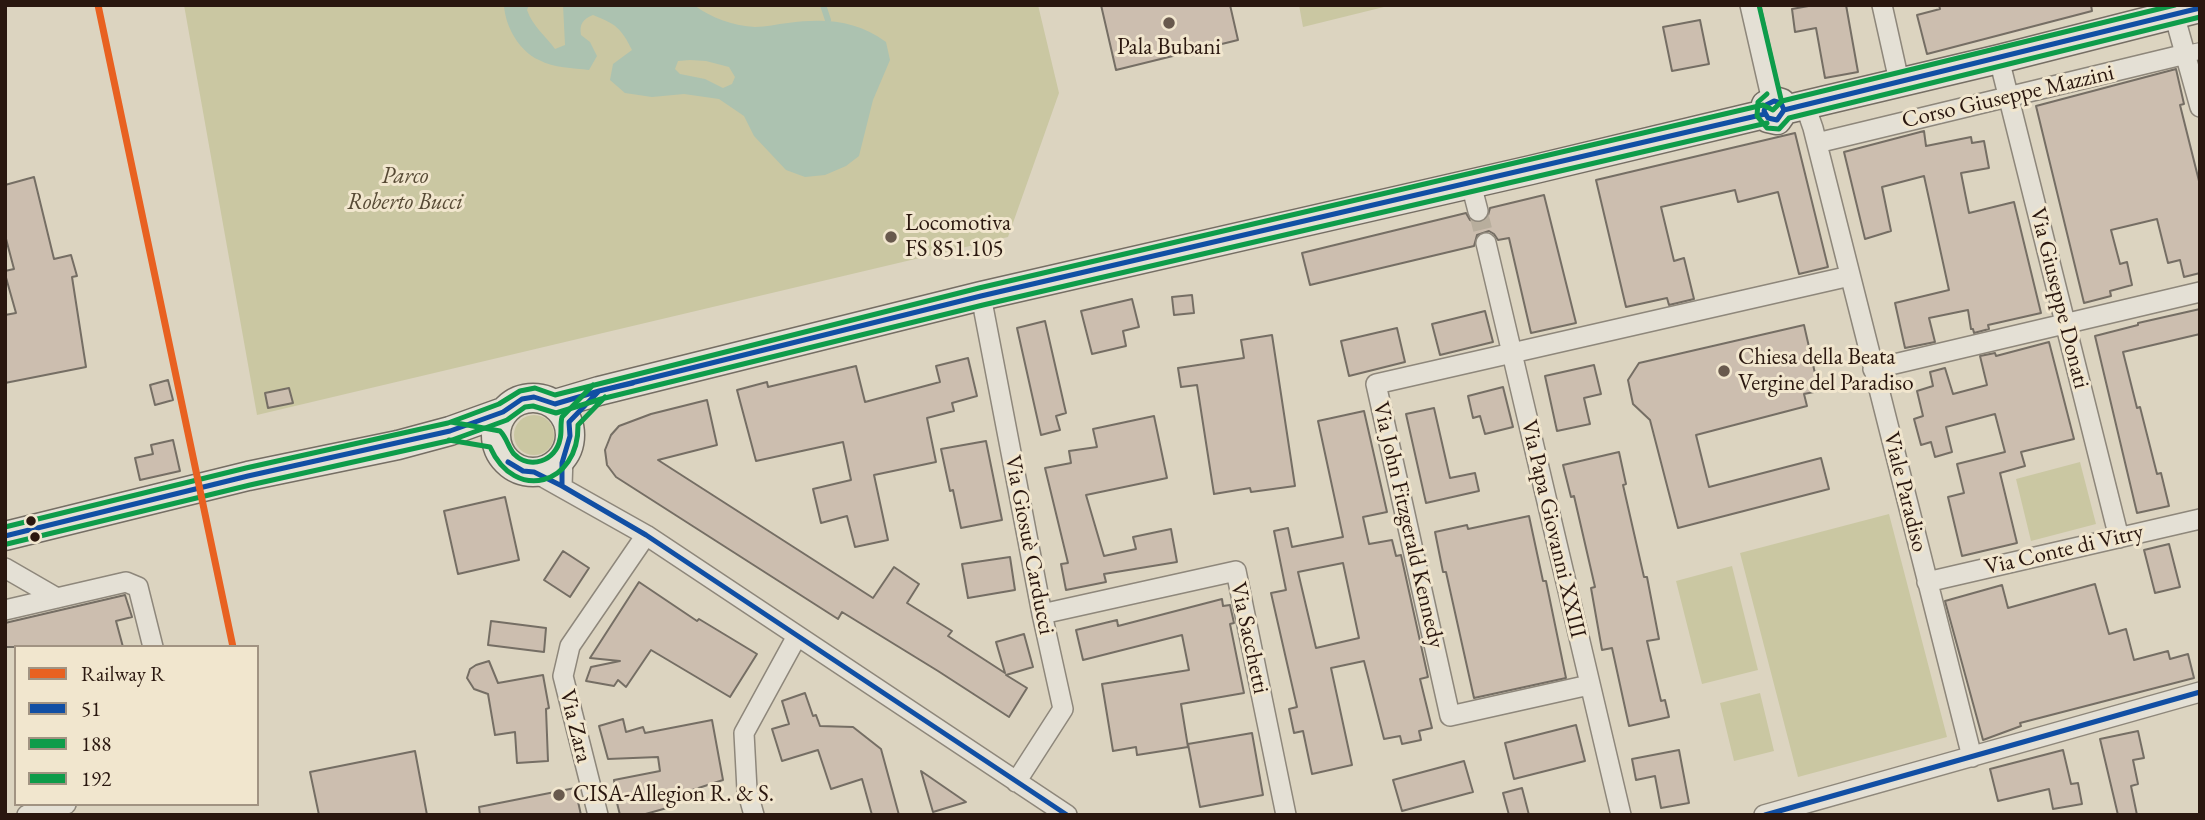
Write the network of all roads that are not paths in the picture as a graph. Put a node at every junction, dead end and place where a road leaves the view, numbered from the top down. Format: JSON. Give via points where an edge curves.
{"nodes":[{"id":1,"x":1749,"y":5,"type":"edge"},
{"id":2,"x":1882,"y":5,"type":"edge"},
{"id":3,"x":2187,"y":11,"type":"edge"},
{"id":4,"x":2193,"y":53,"type":"edge"},
{"id":5,"x":2000,"y":59,"type":"junction"},
{"id":6,"x":1899,"y":81,"type":"junction"},
{"id":7,"x":2009,"y":96,"type":"junction"},
{"id":8,"x":1782,"y":107,"type":"junction"},
{"id":9,"x":2200,"y":107,"type":"edge"},
{"id":10,"x":1816,"y":143,"type":"junction"},
{"id":11,"x":1471,"y":184,"type":"junction"},
{"id":12,"x":1478,"y":211,"type":"tunnel mouth"},
{"id":13,"x":1486,"y":243,"type":"tunnel mouth"},
{"id":14,"x":1850,"y":276,"type":"junction"},
{"id":15,"x":2200,"y":292,"type":"edge"},
{"id":16,"x":981,"y":296,"type":"junction"},
{"id":17,"x":2066,"y":325,"type":"junction"},
{"id":18,"x":1512,"y":353,"type":"junction"},
{"id":19,"x":1873,"y":369,"type":"junction"},
{"id":20,"x":503,"y":412,"type":"junction"},
{"id":21,"x":562,"y":413,"type":"junction"},
{"id":22,"x":450,"y":432,"type":"junction"},
{"id":23,"x":496,"y":439,"type":"junction"},
{"id":24,"x":563,"y":457,"type":"junction"},
{"id":25,"x":534,"y":472,"type":"junction"},
{"id":26,"x":562,"y":486,"type":"junction"},
{"id":27,"x":2200,"y":519,"type":"edge"},
{"id":28,"x":646,"y":535,"type":"junction"},
{"id":29,"x":5,"y":536,"type":"edge"},
{"id":30,"x":2119,"y":538,"type":"junction"},
{"id":31,"x":5,"y":568,"type":"edge"},
{"id":32,"x":1927,"y":582,"type":"junction"},
{"id":33,"x":57,"y":598,"type":"junction"},
{"id":34,"x":5,"y":610,"type":"edge"},
{"id":35,"x":1042,"y":614,"type":"junction"},
{"id":36,"x":797,"y":636,"type":"junction"},
{"id":37,"x":152,"y":645,"type":"edge"},
{"id":38,"x":1589,"y":685,"type":"junction"},
{"id":39,"x":2200,"y":692,"type":"edge"},
{"id":40,"x":1972,"y":757,"type":"junction"},
{"id":41,"x":1016,"y":782,"type":"junction"},
{"id":42,"x":59,"y":806,"type":"edge"},
{"id":43,"x":27,"y":815,"type":"edge"},
{"id":44,"x":598,"y":815,"type":"edge"},
{"id":45,"x":754,"y":815,"type":"edge"},
{"id":46,"x":1066,"y":815,"type":"edge"},
{"id":47,"x":1286,"y":815,"type":"edge"},
{"id":48,"x":1621,"y":815,"type":"edge"},
{"id":49,"x":1764,"y":815,"type":"edge"}],
"edges":[{"from":1,"to":8,"type":"street","name":"Viale Paradiso"},
{"from":2,"to":6,"type":"street"},
{"from":3,"to":4,"type":"street"},
{"from":3,"to":5,"type":"main road","name":"Corso Giuseppe Mazzini"},
{"from":4,"to":7,"type":"street","name":"Corso Giuseppe Mazzini"},
{"from":4,"to":9,"type":"street"},
{"from":5,"to":6,"type":"main road","name":"Corso Giuseppe Mazzini"},
{"from":5,"to":7,"type":"street","name":"Via Giuseppe Donati"},
{"from":6,"to":8,"type":"main road","name":"Corso Giuseppe Mazzini"},
{"from":7,"to":10,"type":"street","name":"Corso Giuseppe Mazzini"},
{"from":7,"to":17,"type":"street","name":"Via Giuseppe Donati"},
{"from":8,"to":10,"type":"street","name":"Viale Paradiso"},
{"from":8,"to":11,"type":"main road","name":"Corso Giuseppe Mazzini"},
{"from":10,"to":14,"type":"street","name":"Viale Paradiso"},
{"from":11,"to":12,"type":"street"},
{"from":11,"to":16,"type":"main road","name":"Corso Giuseppe Mazzini"},
{"from":13,"to":18,"type":"street","name":"Via Papa Giovanni XXIII"},
{"from":14,"to":18,"type":"street","name":"Via John Fitzgerald Kennedy"},
{"from":14,"to":19,"type":"street","name":"Viale Paradiso"},
{"from":15,"to":17,"type":"street"},
{"from":16,"to":21,"type":"main road","name":"Corso Giuseppe Mazzini","via":[[599,391]]},
{"from":16,"to":35,"type":"street","name":"Via Giosuè Carducci"},
{"from":17,"to":19,"type":"street"},
{"from":17,"to":30,"type":"street","name":"Via Giuseppe Donati"},
{"from":18,"to":38,"type":"street","name":"Via Papa Giovanni XXIII"},
{"from":18,"to":38,"type":"street","name":"Via John Fitzgerald Kennedy","via":[[1376,384],[1450,716]]},
{"from":19,"to":32,"type":"street","name":"Viale Paradiso"},
{"from":20,"to":21,"type":"main road","via":[[534,397]]},
{"from":20,"to":22,"type":"main road"},
{"from":20,"to":23,"type":"main road"},
{"from":21,"to":24,"type":"main road","via":[[571,434]]},
{"from":22,"to":23,"type":"main road"},
{"from":22,"to":29,"type":"main road"},
{"from":23,"to":25,"type":"main road","via":[[504,459]]},
{"from":24,"to":25,"type":"main road"},
{"from":24,"to":26,"type":"street"},
{"from":25,"to":26,"type":"street"},
{"from":26,"to":28,"type":"street"},
{"from":27,"to":30,"type":"street","name":"Via Conte di Vitry"},
{"from":28,"to":36,"type":"street"},
{"from":28,"to":44,"type":"street","name":"Via Zara","via":[[570,646],[562,676]]},
{"from":30,"to":32,"type":"street","name":"Via Conte di Vitry"},
{"from":31,"to":33,"type":"street"},
{"from":32,"to":40,"type":"street","name":"Viale Paradiso"},
{"from":33,"to":34,"type":"street"},
{"from":33,"to":37,"type":"street","via":[[126,582],[138,587]]},
{"from":35,"to":41,"type":"street","name":"Via Giosuè Carducci","via":[[1063,709]]},
{"from":35,"to":47,"type":"street","name":"Via Sacchetti","via":[[1236,572]]},
{"from":36,"to":41,"type":"street"},
{"from":36,"to":45,"type":"street","via":[[744,733],[747,790]]},
{"from":38,"to":48,"type":"street","name":"Via Papa Giovanni XXIII"},
{"from":39,"to":40,"type":"street"},
{"from":40,"to":49,"type":"street"},
{"from":41,"to":46,"type":"street"},
{"from":42,"to":43,"type":"street"}]}
